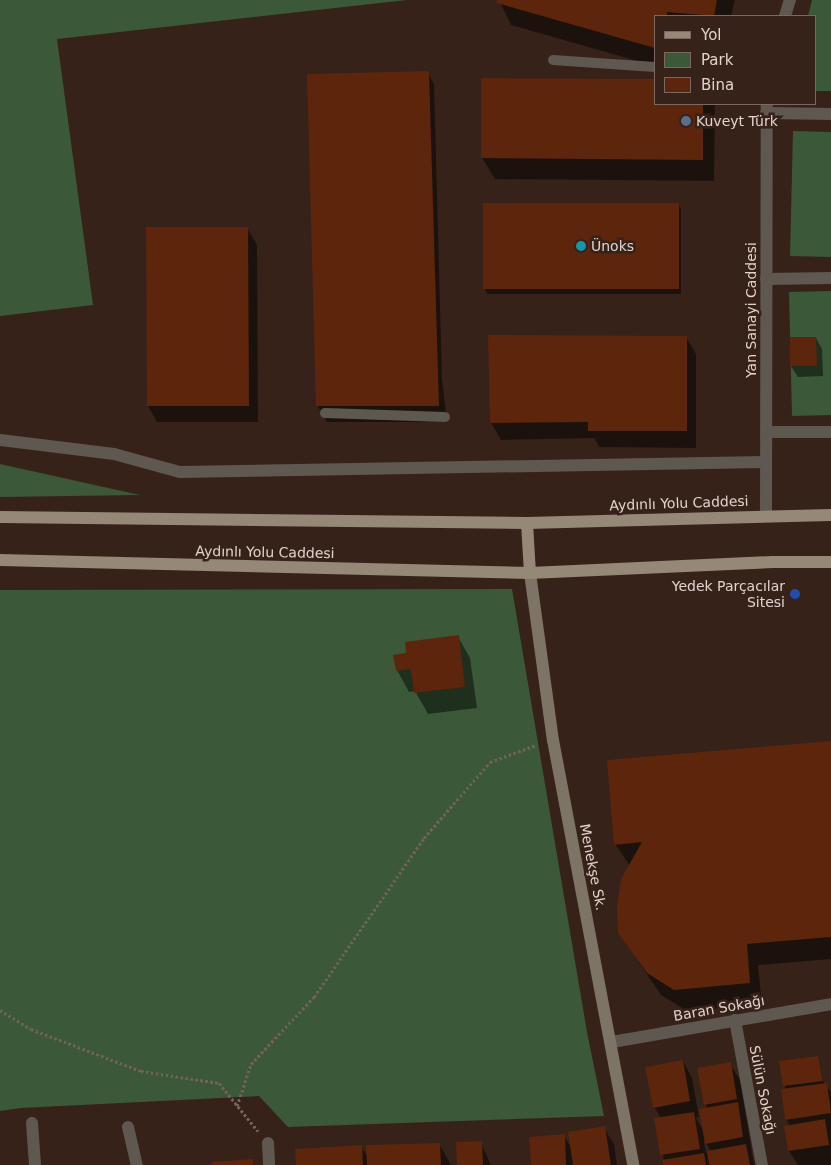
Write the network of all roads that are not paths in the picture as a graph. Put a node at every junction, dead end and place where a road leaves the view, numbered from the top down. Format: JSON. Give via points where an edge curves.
{"nodes":[{"id":1,"x":790,"y":0,"type":"edge"},
{"id":2,"x":785,"y":15,"type":"edge"},
{"id":3,"x":553,"y":60,"type":"dead end"},
{"id":4,"x":654,"y":67,"type":"edge"},
{"id":5,"x":766,"y":108,"type":"edge"},
{"id":6,"x":831,"y":114,"type":"edge"},
{"id":7,"x":831,"y":278,"type":"edge"},
{"id":8,"x":766,"y":280,"type":"junction"},
{"id":9,"x":325,"y":413,"type":"dead end"},
{"id":10,"x":445,"y":417,"type":"dead end"},
{"id":11,"x":766,"y":432,"type":"junction"},
{"id":12,"x":831,"y":432,"type":"edge"},
{"id":13,"x":0,"y":440,"type":"edge"},
{"id":14,"x":766,"y":462,"type":"junction"},
{"id":15,"x":766,"y":515,"type":"junction"},
{"id":16,"x":831,"y":515,"type":"edge"},
{"id":17,"x":0,"y":517,"type":"edge"},
{"id":18,"x":528,"y":523,"type":"junction"},
{"id":19,"x":0,"y":560,"type":"edge"},
{"id":20,"x":831,"y":562,"type":"edge"},
{"id":21,"x":530,"y":573,"type":"junction"},
{"id":22,"x":831,"y":1004,"type":"edge"},
{"id":23,"x":735,"y":1020,"type":"junction"},
{"id":24,"x":612,"y":1042,"type":"junction"},
{"id":25,"x":32,"y":1123,"type":"dead end"},
{"id":26,"x":128,"y":1127,"type":"dead end"},
{"id":27,"x":268,"y":1143,"type":"road end"},
{"id":28,"x":35,"y":1165,"type":"edge"},
{"id":29,"x":137,"y":1165,"type":"edge"},
{"id":30,"x":269,"y":1165,"type":"edge"},
{"id":31,"x":633,"y":1165,"type":"edge"},
{"id":32,"x":762,"y":1165,"type":"edge"}],
"edges":[{"from":1,"to":2,"type":"street"},
{"from":3,"to":4,"type":"lane"},
{"from":5,"to":6,"type":"street"},
{"from":5,"to":8,"type":"street","name":"Yan Sanayi Caddesi"},
{"from":7,"to":8,"type":"street"},
{"from":8,"to":11,"type":"street","name":"Yan Sanayi Caddesi"},
{"from":9,"to":10,"type":"lane"},
{"from":11,"to":12,"type":"street"},
{"from":11,"to":14,"type":"street","name":"Yan Sanayi Caddesi"},
{"from":13,"to":14,"type":"street","via":[[114,454],[180,472]]},
{"from":14,"to":15,"type":"street","name":"Yan Sanayi Caddesi"},
{"from":15,"to":16,"type":"main road","name":"Aydınlı Yolu Caddesi"},
{"from":15,"to":18,"type":"main road","name":"Aydınlı Yolu Caddesi"},
{"from":17,"to":18,"type":"main road","name":"Aydınlı Yolu Caddesi"},
{"from":18,"to":21,"type":"main road"},
{"from":19,"to":21,"type":"main road","name":"Aydınlı Yolu Caddesi"},
{"from":20,"to":21,"type":"main road","name":"Aydınlı Yolu Caddesi"},
{"from":21,"to":24,"type":"street","name":"Menekşe Sk.","via":[[553,740]]},
{"from":22,"to":23,"type":"street","name":"Baran Sokağı"},
{"from":23,"to":24,"type":"street","name":"Baran Sokağı"},
{"from":23,"to":32,"type":"street","name":"Sülün Sokağı"},
{"from":24,"to":31,"type":"street","name":"Menekşe Sk."},
{"from":25,"to":28,"type":"street"},
{"from":26,"to":29,"type":"street"},
{"from":27,"to":30,"type":"street"}]}
